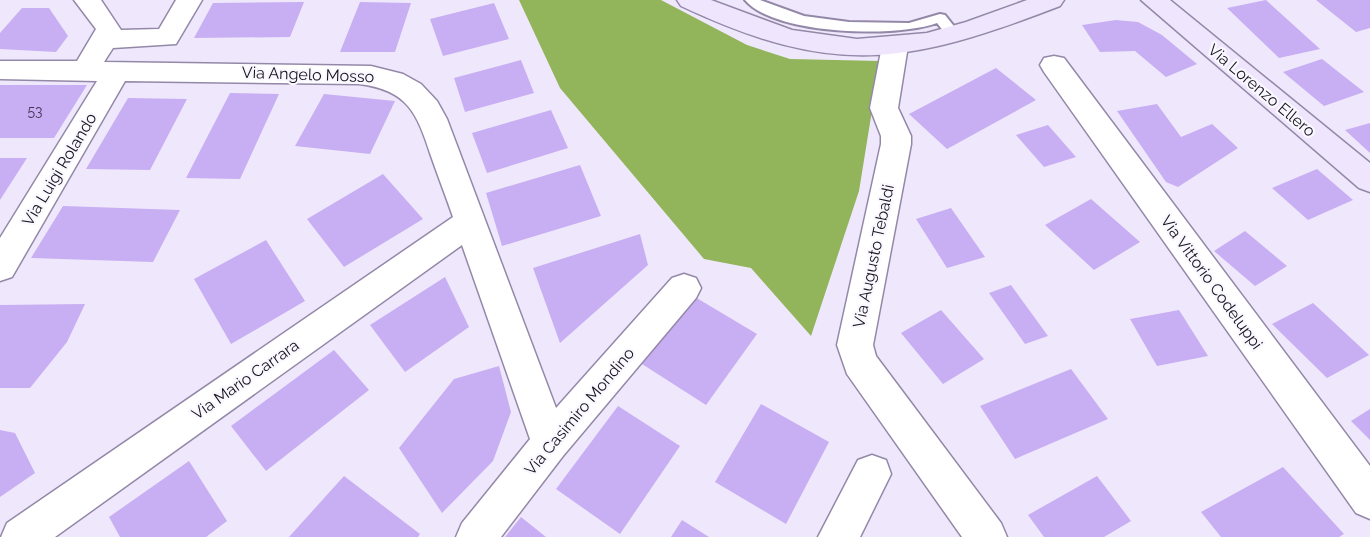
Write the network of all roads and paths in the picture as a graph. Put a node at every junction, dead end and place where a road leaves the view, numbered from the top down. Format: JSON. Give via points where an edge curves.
{"nodes":[{"id":1,"x":87,"y":0,"type":"edge"},
{"id":2,"x":189,"y":0,"type":"edge"},
{"id":3,"x":690,"y":0,"type":"edge"},
{"id":4,"x":751,"y":0,"type":"edge"},
{"id":5,"x":1051,"y":0,"type":"edge"},
{"id":6,"x":1154,"y":0,"type":"edge"},
{"id":7,"x":954,"y":35,"type":"junction"},
{"id":8,"x":105,"y":39,"type":"junction"},
{"id":9,"x":894,"y":46,"type":"junction"},
{"id":10,"x":1054,"y":65,"type":"dead end"},
{"id":11,"x":0,"y":70,"type":"edge"},
{"id":12,"x":86,"y":70,"type":"junction"},
{"id":13,"x":117,"y":71,"type":"junction"},
{"id":14,"x":1370,"y":180,"type":"edge"},
{"id":15,"x":470,"y":222,"type":"junction"},
{"id":16,"x":0,"y":267,"type":"edge"},
{"id":17,"x":684,"y":288,"type":"dead end"},
{"id":18,"x":550,"y":443,"type":"junction"},
{"id":19,"x":872,"y":474,"type":"dead end"},
{"id":20,"x":1370,"y":499,"type":"edge"},
{"id":21,"x":21,"y":537,"type":"edge"},
{"id":22,"x":476,"y":537,"type":"edge"},
{"id":23,"x":838,"y":537,"type":"edge"},
{"id":24,"x":987,"y":537,"type":"edge"}],
"edges":[{"from":1,"to":8,"type":"street","via":[[109,28]]},
{"from":2,"to":8,"type":"street","via":[[167,38]]},
{"from":3,"to":9,"type":"street","via":[[751,29],[787,40],[824,46]]},
{"from":4,"to":7,"type":"lane","via":[[791,20],[910,27],[940,18]]},
{"from":5,"to":7,"type":"street"},
{"from":6,"to":14,"type":"street","name":"Via Lorenzo Ellero"},
{"from":7,"to":9,"type":"street"},
{"from":8,"to":12,"type":"street"},
{"from":9,"to":24,"type":"street","name":"Via Augusto Tebaldi","via":[[884,108],[896,144],[855,345],[860,363]]},
{"from":10,"to":20,"type":"street","name":"Via Vittorio Codeluppi"},
{"from":11,"to":12,"type":"street","name":"Via Angelo Mosso"},
{"from":12,"to":13,"type":"street","name":"Via Angelo Mosso"},
{"from":13,"to":15,"type":"street","name":"Via Angelo Mosso","via":[[343,73],[376,75],[400,83],[427,107]]},
{"from":13,"to":16,"type":"street","name":"Via Luigi Rolando"},
{"from":15,"to":18,"type":"street","name":"Via Angelo Mosso"},
{"from":15,"to":21,"type":"street","name":"Via Mario Carrara"},
{"from":17,"to":18,"type":"street","name":"Via Casimiro Mondino"},
{"from":18,"to":22,"type":"street","name":"Via Casimiro Mondino"},
{"from":19,"to":23,"type":"street"}]}
